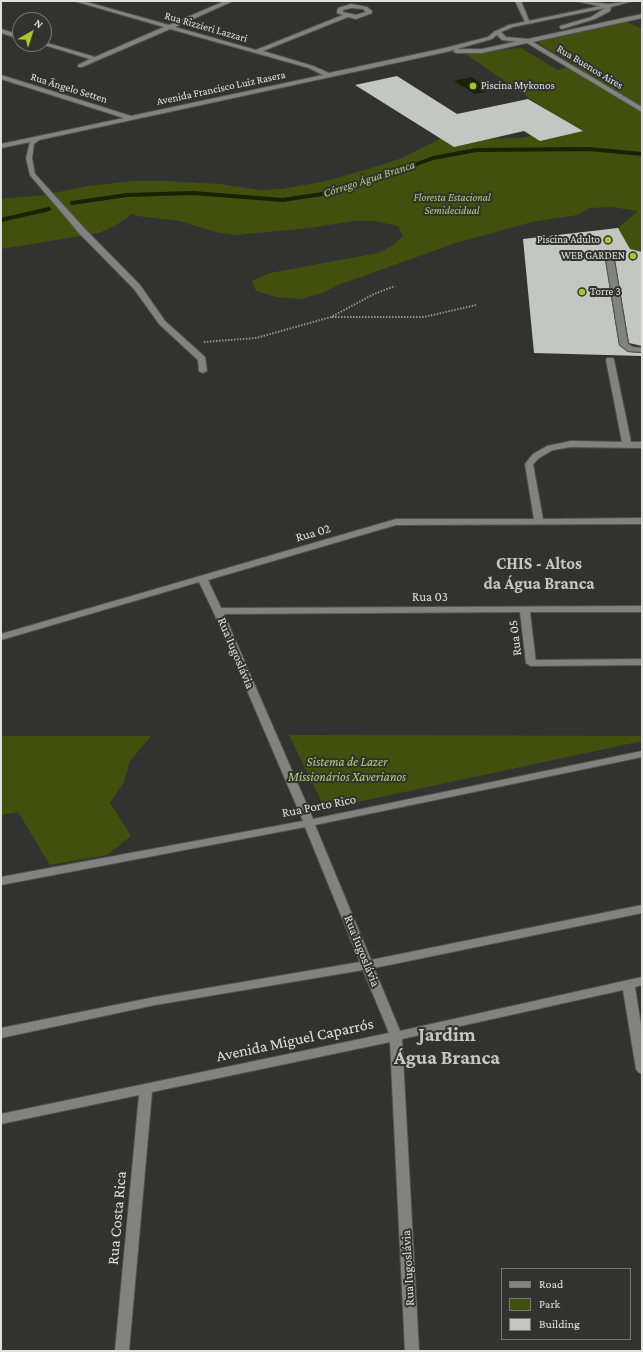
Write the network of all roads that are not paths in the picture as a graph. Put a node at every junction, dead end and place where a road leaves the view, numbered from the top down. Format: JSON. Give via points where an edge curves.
{"nodes":[{"id":1,"x":77,"y":1,"type":"edge"},
{"id":2,"x":230,"y":1,"type":"edge"},
{"id":3,"x":518,"y":1,"type":"edge"},
{"id":4,"x":578,"y":1,"type":"edge"},
{"id":5,"x":630,"y":1,"type":"edge"},
{"id":6,"x":608,"y":5,"type":"junction"},
{"id":7,"x":346,"y":16,"type":"dead end"},
{"id":8,"x":642,"y":16,"type":"edge"},
{"id":9,"x":528,"y":22,"type":"junction"},
{"id":10,"x":169,"y":27,"type":"junction"},
{"id":11,"x":1,"y":31,"type":"edge"},
{"id":12,"x":497,"y":32,"type":"junction"},
{"id":13,"x":12,"y":34,"type":"edge"},
{"id":14,"x":528,"y":41,"type":"junction"},
{"id":15,"x":52,"y":46,"type":"edge"},
{"id":16,"x":446,"y":50,"type":"junction"},
{"id":17,"x":256,"y":52,"type":"junction"},
{"id":18,"x":95,"y":59,"type":"junction"},
{"id":19,"x":80,"y":66,"type":"dead end"},
{"id":20,"x":328,"y":75,"type":"junction"},
{"id":21,"x":1,"y":77,"type":"edge"},
{"id":22,"x":642,"y":110,"type":"edge"},
{"id":23,"x":131,"y":118,"type":"junction"},
{"id":24,"x":36,"y":138,"type":"junction"},
{"id":25,"x":2,"y":145,"type":"edge"},
{"id":26,"x":609,"y":254,"type":"dead end"},
{"id":27,"x":642,"y":350,"type":"edge"},
{"id":28,"x":610,"y":360,"type":"dead end"},
{"id":29,"x":203,"y":371,"type":"dead end"},
{"id":30,"x":627,"y":445,"type":"junction"},
{"id":31,"x":642,"y":445,"type":"edge"},
{"id":32,"x":538,"y":521,"type":"junction"},
{"id":33,"x":642,"y":521,"type":"edge"},
{"id":34,"x":202,"y":578,"type":"junction"},
{"id":35,"x":642,"y":609,"type":"edge"},
{"id":36,"x":525,"y":610,"type":"junction"},
{"id":37,"x":218,"y":611,"type":"junction"},
{"id":38,"x":1,"y":637,"type":"edge"},
{"id":39,"x":642,"y":662,"type":"edge"},
{"id":40,"x":642,"y":754,"type":"edge"},
{"id":41,"x":309,"y":823,"type":"junction"},
{"id":42,"x":1,"y":881,"type":"edge"},
{"id":43,"x":642,"y":909,"type":"edge"},
{"id":44,"x":368,"y":965,"type":"junction"},
{"id":45,"x":642,"y":981,"type":"edge"},
{"id":46,"x":628,"y":984,"type":"junction"},
{"id":47,"x":1,"y":1033,"type":"edge"},
{"id":48,"x":396,"y":1036,"type":"junction"},
{"id":49,"x":642,"y":1069,"type":"edge"},
{"id":50,"x":146,"y":1088,"type":"junction"},
{"id":51,"x":1,"y":1119,"type":"edge"},
{"id":52,"x":122,"y":1351,"type":"edge"},
{"id":53,"x":412,"y":1351,"type":"edge"}],
"edges":[{"from":1,"to":10,"type":"street","name":"Rua Rizzieri Lazzari"},
{"from":2,"to":10,"type":"street"},
{"from":3,"to":9,"type":"street"},
{"from":4,"to":6,"type":"street"},
{"from":5,"to":6,"type":"street","name":"Avenida Francisco Luiz Rasera"},
{"from":6,"to":9,"type":"street","name":"Avenida Francisco Luiz Rasera"},
{"from":6,"to":14,"type":"street","via":[[608,10],[602,15],[550,31]]},
{"from":7,"to":17,"type":"street"},
{"from":8,"to":14,"type":"street"},
{"from":9,"to":12,"type":"street","name":"Avenida Francisco Luiz Rasera"},
{"from":10,"to":17,"type":"street","name":"Rua Rizzieri Lazzari"},
{"from":10,"to":18,"type":"street"},
{"from":11,"to":13,"type":"street"},
{"from":12,"to":14,"type":"street","via":[[504,39]]},
{"from":12,"to":16,"type":"street","name":"Avenida Francisco Luiz Rasera","via":[[490,38]]},
{"from":14,"to":16,"type":"street","name":"Avenida Francisco Luiz Rasera","via":[[482,51]]},
{"from":14,"to":22,"type":"street","name":"Rua Buenos Aires"},
{"from":15,"to":18,"type":"street"},
{"from":16,"to":20,"type":"street","name":"Avenida Francisco Luiz Rasera"},
{"from":17,"to":20,"type":"street","name":"Rua Rizzieri Lazzari","via":[[312,67]]},
{"from":18,"to":19,"type":"street"},
{"from":20,"to":23,"type":"street","name":"Avenida Francisco Luiz Rasera"},
{"from":21,"to":23,"type":"street","name":"Rua Ângelo Setten"},
{"from":23,"to":24,"type":"street","name":"Avenida Francisco Luiz Rasera"},
{"from":24,"to":25,"type":"street","name":"Avenida Francisco Luiz Rasera"},
{"from":24,"to":29,"type":"street","via":[[31,144],[29,158],[32,174],[82,232],[148,299],[162,322],[202,359]]},
{"from":26,"to":27,"type":"street","via":[[624,345]]},
{"from":28,"to":30,"type":"street"},
{"from":30,"to":31,"type":"street"},
{"from":30,"to":32,"type":"street","via":[[571,444],[550,448],[536,456],[529,464]]},
{"from":32,"to":33,"type":"street","name":"Rua 02"},
{"from":32,"to":34,"type":"street","name":"Rua 02","via":[[396,522]]},
{"from":34,"to":37,"type":"street","name":"Rua Iugoslávia"},
{"from":34,"to":38,"type":"street","name":"Rua 02"},
{"from":35,"to":36,"type":"street","name":"Rua 03"},
{"from":36,"to":37,"type":"street","name":"Rua 03"},
{"from":36,"to":39,"type":"street","name":"Rua 05","via":[[531,663]]},
{"from":37,"to":41,"type":"street","name":"Rua Iugoslávia"},
{"from":40,"to":41,"type":"street","name":"Rua Porto Rico"},
{"from":41,"to":42,"type":"street","name":"Rua Porto Rico"},
{"from":41,"to":44,"type":"street","name":"Rua Iugoslávia"},
{"from":43,"to":44,"type":"street"},
{"from":44,"to":47,"type":"street","via":[[155,1001]]},
{"from":44,"to":48,"type":"street","name":"Rua Iugoslávia"},
{"from":45,"to":46,"type":"street","name":"Avenida Miguel Caparrós"},
{"from":46,"to":48,"type":"street","name":"Avenida Miguel Caparrós"},
{"from":46,"to":49,"type":"street"},
{"from":48,"to":50,"type":"street","name":"Avenida Miguel Caparrós"},
{"from":48,"to":53,"type":"street","name":"Rua Iugoslávia"},
{"from":50,"to":51,"type":"street","name":"Avenida Miguel Caparrós"},
{"from":50,"to":52,"type":"street","name":"Rua Costa Rica"}]}
